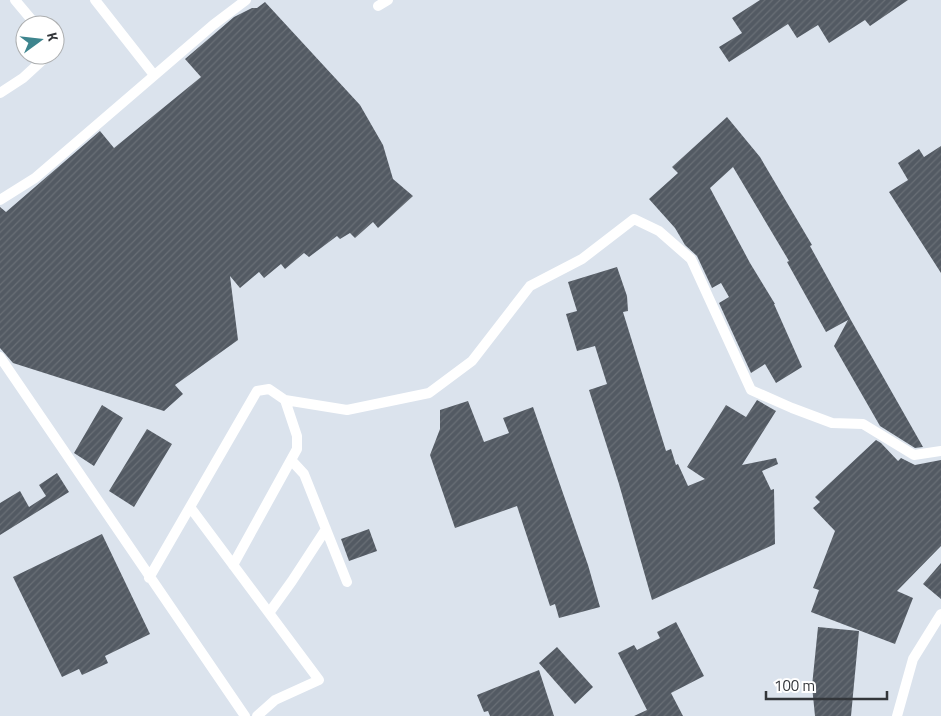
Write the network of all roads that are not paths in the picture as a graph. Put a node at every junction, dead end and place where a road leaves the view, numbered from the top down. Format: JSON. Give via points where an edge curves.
{"nodes":[{"id":1,"x":15,"y":0,"type":"edge"},
{"id":2,"x":95,"y":0,"type":"edge"},
{"id":3,"x":388,"y":0,"type":"edge"},
{"id":4,"x":242,"y":1,"type":"edge"},
{"id":5,"x":378,"y":6,"type":"dead end"},
{"id":6,"x":28,"y":15,"type":"edge"},
{"id":7,"x":37,"y":65,"type":"edge"},
{"id":8,"x":154,"y":76,"type":"junction"},
{"id":9,"x":1,"y":91,"type":"edge"},
{"id":10,"x":0,"y":200,"type":"edge"},
{"id":11,"x":0,"y":357,"type":"edge"},
{"id":12,"x":285,"y":400,"type":"junction"},
{"id":13,"x":941,"y":451,"type":"edge"},
{"id":14,"x":292,"y":461,"type":"junction"},
{"id":15,"x":190,"y":508,"type":"junction"},
{"id":16,"x":326,"y":529,"type":"junction"},
{"id":17,"x":233,"y":565,"type":"junction"},
{"id":18,"x":150,"y":578,"type":"junction"},
{"id":19,"x":347,"y":582,"type":"dead end"},
{"id":20,"x":269,"y":612,"type":"junction"},
{"id":21,"x":941,"y":614,"type":"edge"},
{"id":22,"x":245,"y":716,"type":"edge"},
{"id":23,"x":257,"y":716,"type":"edge"},
{"id":24,"x":897,"y":716,"type":"edge"}],
"edges":[{"from":1,"to":6,"type":"street"},
{"from":2,"to":8,"type":"street"},
{"from":3,"to":5,"type":"street"},
{"from":4,"to":8,"type":"street"},
{"from":7,"to":9,"type":"street"},
{"from":8,"to":10,"type":"street","via":[[35,178]]},
{"from":11,"to":18,"type":"street"},
{"from":12,"to":13,"type":"street","via":[[347,410],[429,393],[472,361],[530,286],[582,259],[634,218],[659,231],[691,259],[752,390],[832,423],[862,424],[914,455]]},
{"from":12,"to":14,"type":"street","via":[[298,440]]},
{"from":12,"to":15,"type":"street","via":[[269,389],[257,391]]},
{"from":14,"to":16,"type":"street","via":[[304,474]]},
{"from":14,"to":17,"type":"street"},
{"from":15,"to":17,"type":"street"},
{"from":15,"to":18,"type":"street"},
{"from":16,"to":19,"type":"street"},
{"from":16,"to":20,"type":"street"},
{"from":17,"to":20,"type":"street"},
{"from":18,"to":22,"type":"street"},
{"from":20,"to":23,"type":"street","via":[[319,680],[275,700]]},
{"from":21,"to":24,"type":"street","via":[[913,659]]}]}
